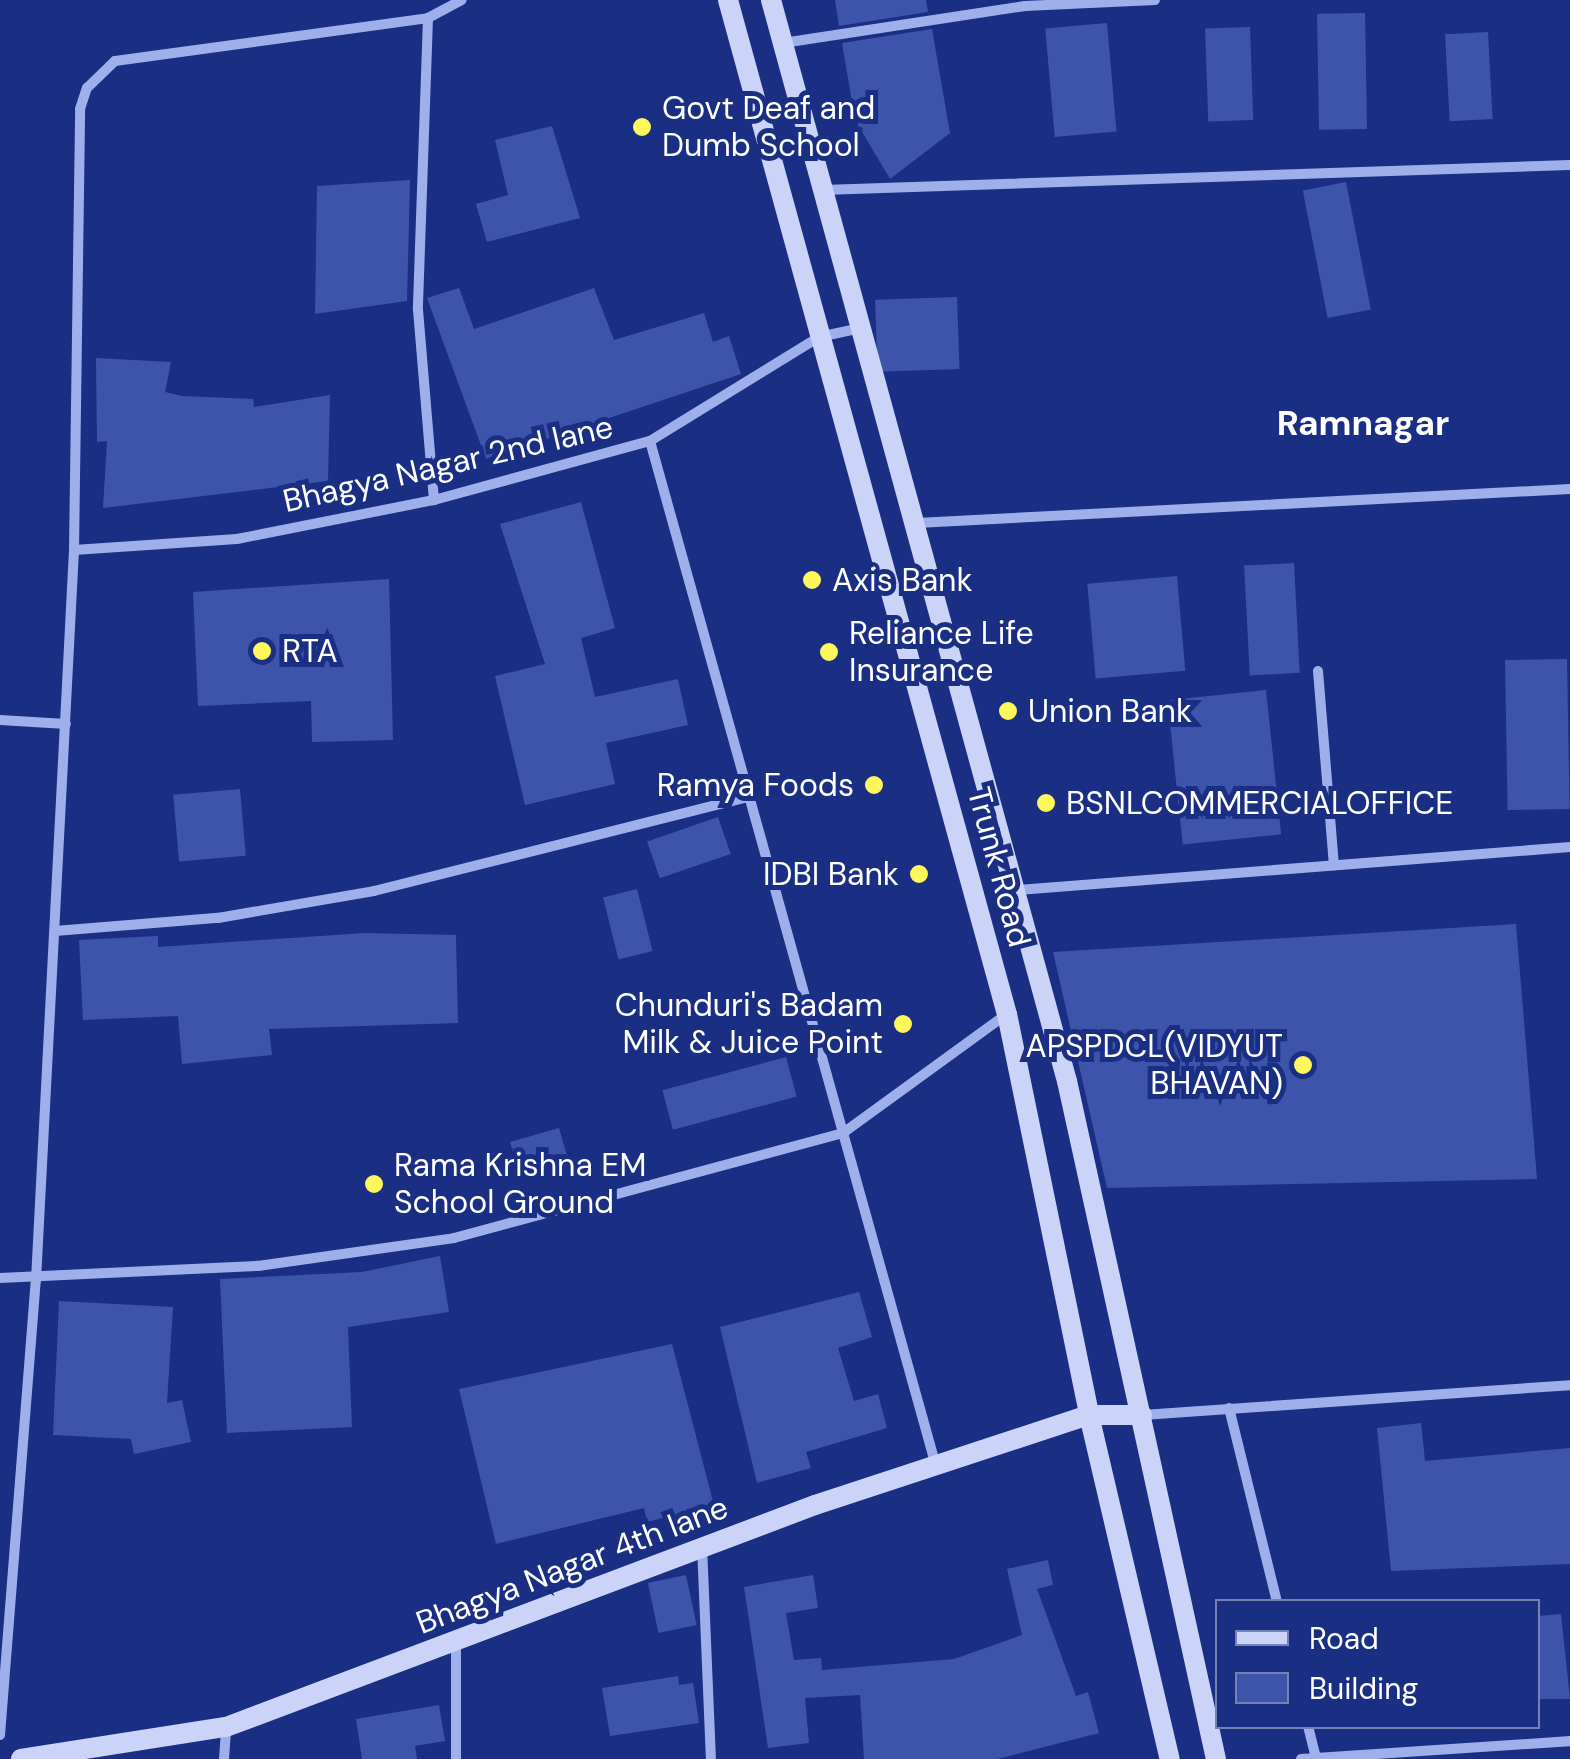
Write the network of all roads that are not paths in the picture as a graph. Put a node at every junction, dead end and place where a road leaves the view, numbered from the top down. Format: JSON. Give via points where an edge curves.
{"nodes":[{"id":1,"x":462,"y":0,"type":"edge"},
{"id":2,"x":728,"y":0,"type":"edge"},
{"id":3,"x":771,"y":0,"type":"edge"},
{"id":4,"x":1155,"y":0,"type":"edge"},
{"id":5,"x":428,"y":18,"type":"junction"},
{"id":6,"x":782,"y":43,"type":"junction"},
{"id":7,"x":1570,"y":165,"type":"edge"},
{"id":8,"x":823,"y":190,"type":"junction"},
{"id":9,"x":862,"y":328,"type":"junction"},
{"id":10,"x":819,"y":337,"type":"junction"},
{"id":11,"x":650,"y":441,"type":"junction"},
{"id":12,"x":1570,"y":489,"type":"edge"},
{"id":13,"x":434,"y":500,"type":"junction"},
{"id":14,"x":917,"y":523,"type":"junction"},
{"id":15,"x":74,"y":550,"type":"junction"},
{"id":16,"x":1318,"y":672,"type":"dead end"},
{"id":17,"x":0,"y":720,"type":"edge"},
{"id":18,"x":66,"y":724,"type":"junction"},
{"id":19,"x":749,"y":797,"type":"junction"},
{"id":20,"x":1570,"y":847,"type":"edge"},
{"id":21,"x":1334,"y":865,"type":"junction"},
{"id":22,"x":1018,"y":890,"type":"junction"},
{"id":23,"x":55,"y":931,"type":"junction"},
{"id":24,"x":1007,"y":1014,"type":"junction"},
{"id":25,"x":842,"y":1133,"type":"junction"},
{"id":26,"x":0,"y":1278,"type":"edge"},
{"id":27,"x":36,"y":1280,"type":"junction"},
{"id":28,"x":1570,"y":1385,"type":"edge"},
{"id":29,"x":1229,"y":1408,"type":"junction"},
{"id":30,"x":1088,"y":1415,"type":"junction"},
{"id":31,"x":1142,"y":1416,"type":"junction"},
{"id":32,"x":936,"y":1468,"type":"junction"},
{"id":33,"x":702,"y":1545,"type":"junction"},
{"id":34,"x":1276,"y":1599,"type":"edge"},
{"id":35,"x":456,"y":1643,"type":"junction"},
{"id":36,"x":226,"y":1728,"type":"junction"},
{"id":37,"x":1309,"y":1729,"type":"edge"},
{"id":38,"x":0,"y":1735,"type":"edge"},
{"id":39,"x":1570,"y":1741,"type":"edge"},
{"id":40,"x":1316,"y":1758,"type":"edge"},
{"id":41,"x":20,"y":1759,"type":"edge"},
{"id":42,"x":224,"y":1759,"type":"edge"},
{"id":43,"x":456,"y":1759,"type":"edge"},
{"id":44,"x":711,"y":1759,"type":"edge"},
{"id":45,"x":1170,"y":1759,"type":"edge"},
{"id":46,"x":1216,"y":1759,"type":"edge"},
{"id":47,"x":1301,"y":1759,"type":"edge"}],
"edges":[{"from":1,"to":5,"type":"street"},
{"from":2,"to":10,"type":"main road","name":"Trunk Road"},
{"from":3,"to":6,"type":"main road"},
{"from":4,"to":6,"type":"street","via":[[1025,6]]},
{"from":5,"to":13,"type":"street","via":[[418,310]]},
{"from":5,"to":15,"type":"street","via":[[115,61],[87,88],[75,152]]},
{"from":6,"to":8,"type":"main road"},
{"from":7,"to":8,"type":"street"},
{"from":8,"to":9,"type":"main road"},
{"from":9,"to":10,"type":"street","name":"Bhagya Nagar 2nd lane"},
{"from":9,"to":14,"type":"main road"},
{"from":10,"to":11,"type":"street","name":"Bhagya Nagar 2nd lane"},
{"from":10,"to":24,"type":"main road","name":"Trunk Road"},
{"from":11,"to":13,"type":"street","name":"Bhagya Nagar 2nd lane"},
{"from":11,"to":19,"type":"street"},
{"from":12,"to":14,"type":"street"},
{"from":13,"to":15,"type":"street","name":"Bhagya Nagar 2nd lane","via":[[238,539]]},
{"from":14,"to":22,"type":"main road"},
{"from":15,"to":18,"type":"street"},
{"from":16,"to":21,"type":"street"},
{"from":17,"to":18,"type":"street"},
{"from":18,"to":23,"type":"street"},
{"from":19,"to":23,"type":"street","via":[[374,892],[218,918]]},
{"from":19,"to":25,"type":"street"},
{"from":20,"to":21,"type":"street"},
{"from":21,"to":22,"type":"street"},
{"from":22,"to":31,"type":"main road"},
{"from":23,"to":27,"type":"street"},
{"from":24,"to":25,"type":"street"},
{"from":24,"to":30,"type":"main road","name":"Trunk Road"},
{"from":25,"to":27,"type":"street","via":[[454,1238],[258,1266]]},
{"from":25,"to":32,"type":"street"},
{"from":26,"to":27,"type":"street"},
{"from":27,"to":38,"type":"street"},
{"from":28,"to":29,"type":"street"},
{"from":29,"to":31,"type":"street"},
{"from":29,"to":34,"type":"street"},
{"from":30,"to":31,"type":"main road","name":"Bhagya Nagar 4th lane"},
{"from":30,"to":32,"type":"main road","name":"Bhagya Nagar 4th lane"},
{"from":30,"to":45,"type":"main road","name":"Trunk Road"},
{"from":31,"to":46,"type":"main road"},
{"from":32,"to":33,"type":"main road","name":"Bhagya Nagar 4th lane"},
{"from":33,"to":35,"type":"main road","name":"Bhagya Nagar 4th lane"},
{"from":33,"to":44,"type":"street"},
{"from":35,"to":36,"type":"main road","name":"Bhagya Nagar 4th lane"},
{"from":35,"to":43,"type":"street"},
{"from":36,"to":41,"type":"main road","name":"Bhagya Nagar 4th lane"},
{"from":36,"to":42,"type":"street"},
{"from":37,"to":40,"type":"street"},
{"from":39,"to":40,"type":"street"},
{"from":40,"to":47,"type":"street"}]}
